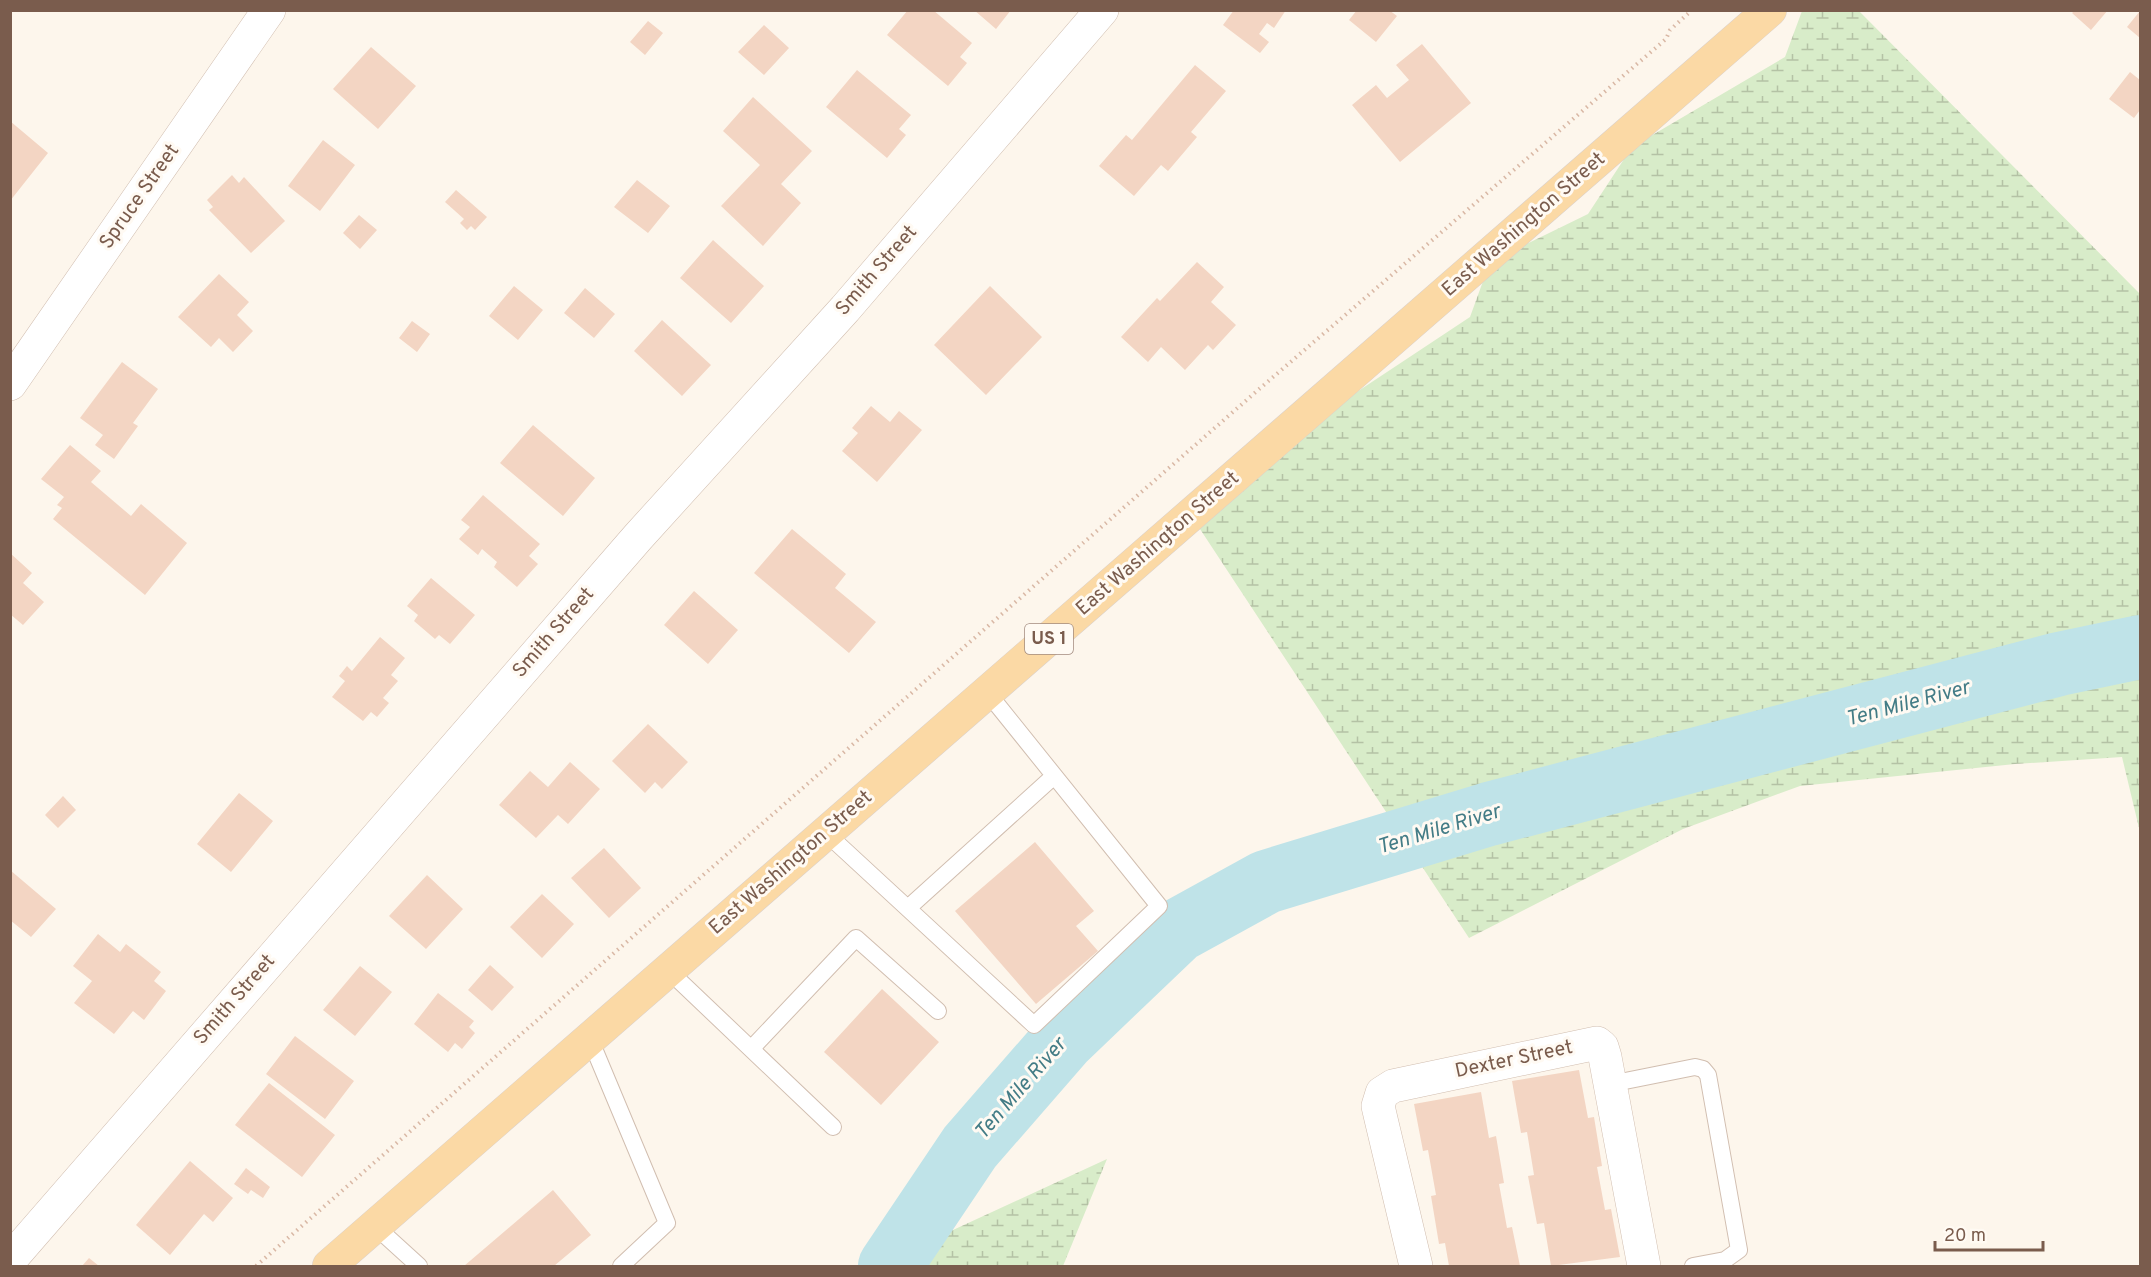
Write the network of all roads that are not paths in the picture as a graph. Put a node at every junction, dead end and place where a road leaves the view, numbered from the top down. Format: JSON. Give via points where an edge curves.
{"nodes":[{"id":1,"x":269,"y":10,"type":"edge"},
{"id":2,"x":1102,"y":10,"type":"edge"},
{"id":3,"x":1770,"y":10,"type":"edge"},
{"id":4,"x":10,"y":384,"type":"edge"},
{"id":5,"x":987,"y":693,"type":"junction"},
{"id":6,"x":1054,"y":776,"type":"junction"},
{"id":7,"x":826,"y":833,"type":"junction"},
{"id":8,"x":908,"y":908,"type":"junction"},
{"id":9,"x":668,"y":970,"type":"junction"},
{"id":10,"x":938,"y":1011,"type":"dead end"},
{"id":11,"x":590,"y":1039,"type":"junction"},
{"id":12,"x":751,"y":1049,"type":"junction"},
{"id":13,"x":1610,"y":1084,"type":"junction"},
{"id":14,"x":833,"y":1127,"type":"dead end"},
{"id":15,"x":375,"y":1226,"type":"junction"},
{"id":16,"x":10,"y":1260,"type":"edge"},
{"id":17,"x":329,"y":1266,"type":"edge"},
{"id":18,"x":419,"y":1266,"type":"edge"},
{"id":19,"x":621,"y":1266,"type":"edge"},
{"id":20,"x":1416,"y":1266,"type":"edge"},
{"id":21,"x":1644,"y":1266,"type":"edge"},
{"id":22,"x":1693,"y":1266,"type":"edge"}],
"edges":[{"from":1,"to":4,"type":"street","name":"Spruce Street"},
{"from":2,"to":16,"type":"street","name":"Smith Street","via":[[845,309],[638,537]]},
{"from":3,"to":5,"type":"main road","name":"East Washington Street","number":"US 1"},
{"from":5,"to":6,"type":"lane"},
{"from":5,"to":7,"type":"main road","name":"East Washington Street","number":"US 1"},
{"from":6,"to":8,"type":"lane"},
{"from":6,"to":8,"type":"lane","via":[[1159,906],[1034,1025]]},
{"from":7,"to":8,"type":"lane"},
{"from":7,"to":9,"type":"main road","name":"East Washington Street","number":"US 1"},
{"from":9,"to":11,"type":"main road","name":"East Washington Street","number":"US 1"},
{"from":9,"to":12,"type":"lane"},
{"from":10,"to":12,"type":"lane","via":[[856,938]]},
{"from":11,"to":15,"type":"main road","name":"East Washington Street","number":"US 1"},
{"from":11,"to":19,"type":"lane","via":[[667,1223]]},
{"from":12,"to":14,"type":"lane"},
{"from":13,"to":20,"type":"street","name":"Dexter Street","via":[[1603,1049],[1597,1043],[1385,1090],[1379,1101],[1379,1113]]},
{"from":13,"to":21,"type":"street","name":"Dexter Street"},
{"from":13,"to":22,"type":"lane","via":[[1695,1067],[1708,1075],[1739,1250],[1725,1260]]},
{"from":15,"to":17,"type":"main road","name":"East Washington Street","number":"US 1"},
{"from":15,"to":18,"type":"lane"}]}
